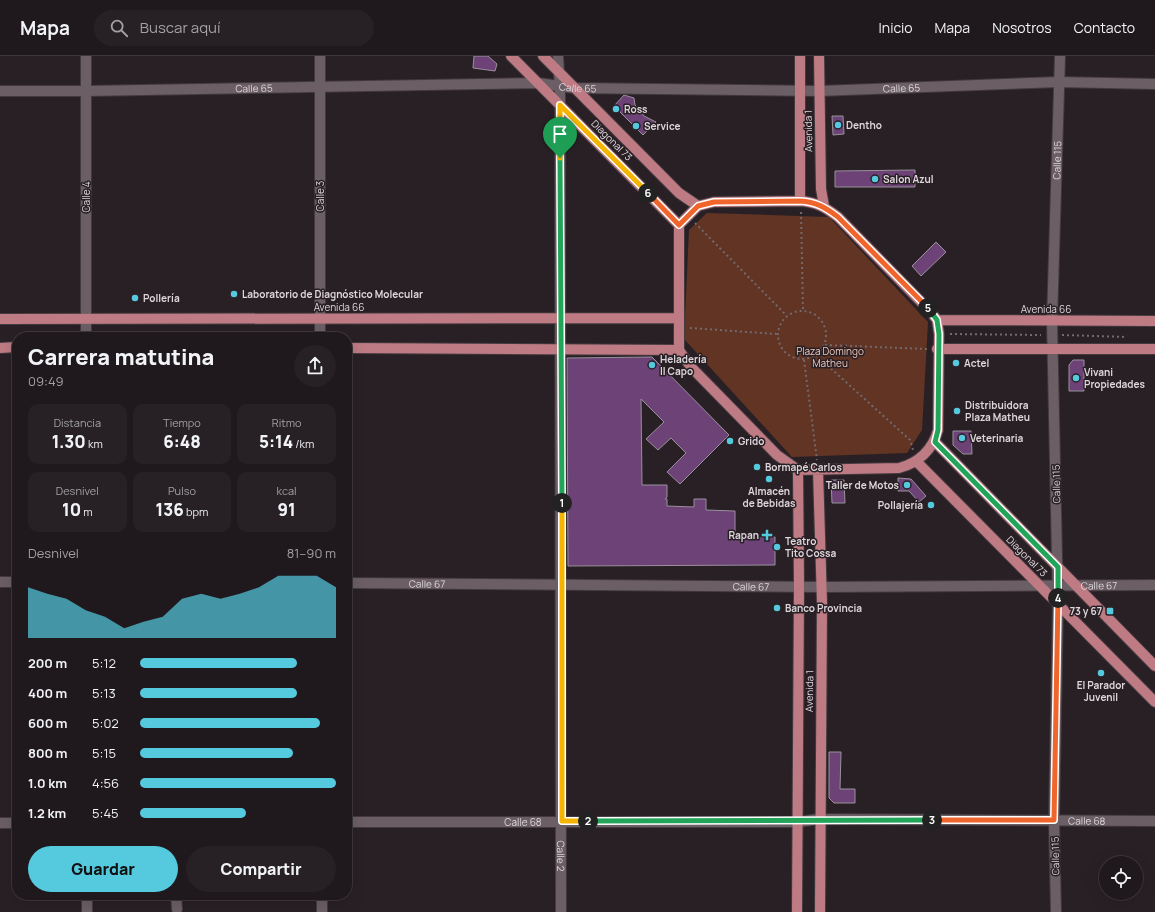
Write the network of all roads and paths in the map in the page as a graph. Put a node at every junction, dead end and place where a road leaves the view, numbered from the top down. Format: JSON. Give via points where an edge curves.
{"nodes":[{"id":1,"x":86,"y":56,"type":"edge"},
{"id":2,"x":320,"y":56,"type":"edge"},
{"id":3,"x":511,"y":56,"type":"edge"},
{"id":4,"x":543,"y":56,"type":"edge"},
{"id":5,"x":558,"y":56,"type":"edge"},
{"id":6,"x":800,"y":56,"type":"edge"},
{"id":7,"x":820,"y":56,"type":"edge"},
{"id":8,"x":1060,"y":56,"type":"edge"},
{"id":9,"x":558,"y":72,"type":"junction"},
{"id":10,"x":1060,"y":82,"type":"junction"},
{"id":11,"x":538,"y":84,"type":"junction"},
{"id":12,"x":1155,"y":84,"type":"edge"},
{"id":13,"x":320,"y":86,"type":"junction"},
{"id":14,"x":560,"y":86,"type":"junction"},
{"id":15,"x":574,"y":88,"type":"junction"},
{"id":16,"x":800,"y":90,"type":"junction"},
{"id":17,"x":0,"y":91,"type":"edge"},
{"id":18,"x":86,"y":91,"type":"junction"},
{"id":19,"x":819,"y":91,"type":"junction"},
{"id":20,"x":560,"y":105,"type":"junction"},
{"id":21,"x":800,"y":201,"type":"junction"},
{"id":22,"x":698,"y":206,"type":"junction"},
{"id":23,"x":824,"y":206,"type":"junction"},
{"id":24,"x":688,"y":216,"type":"junction"},
{"id":25,"x":679,"y":225,"type":"junction"},
{"id":26,"x":803,"y":310,"type":"junction"},
{"id":27,"x":786,"y":315,"type":"junction"},
{"id":28,"x":562,"y":318,"type":"junction"},
{"id":29,"x":678,"y":318,"type":"junction"},
{"id":30,"x":0,"y":319,"type":"edge"},
{"id":31,"x":86,"y":319,"type":"junction"},
{"id":32,"x":320,"y":319,"type":"junction"},
{"id":33,"x":937,"y":320,"type":"junction"},
{"id":34,"x":1052,"y":321,"type":"junction"},
{"id":35,"x":1155,"y":321,"type":"edge"},
{"id":36,"x":86,"y":332,"type":"edge"},
{"id":37,"x":320,"y":332,"type":"edge"},
{"id":38,"x":777,"y":334,"type":"junction"},
{"id":39,"x":825,"y":345,"type":"junction"},
{"id":40,"x":12,"y":347,"type":"edge"},
{"id":41,"x":0,"y":348,"type":"edge"},
{"id":42,"x":352,"y":348,"type":"edge"},
{"id":43,"x":1054,"y":349,"type":"junction"},
{"id":44,"x":1155,"y":349,"type":"edge"},
{"id":45,"x":562,"y":350,"type":"junction"},
{"id":46,"x":679,"y":350,"type":"junction"},
{"id":47,"x":937,"y":350,"type":"junction"},
{"id":48,"x":816,"y":355,"type":"junction"},
{"id":49,"x":804,"y":360,"type":"junction"},
{"id":50,"x":935,"y":442,"type":"junction"},
{"id":51,"x":916,"y":461,"type":"junction"},
{"id":52,"x":798,"y":470,"type":"junction"},
{"id":53,"x":818,"y":470,"type":"junction"},
{"id":54,"x":1058,"y":567,"type":"junction"},
{"id":55,"x":0,"y":582,"type":"edge"},
{"id":56,"x":12,"y":582,"type":"edge"},
{"id":57,"x":352,"y":583,"type":"edge"},
{"id":58,"x":562,"y":583,"type":"junction"},
{"id":59,"x":1038,"y":585,"type":"junction"},
{"id":60,"x":1058,"y":585,"type":"junction"},
{"id":61,"x":1075,"y":585,"type":"junction"},
{"id":62,"x":1155,"y":585,"type":"edge"},
{"id":63,"x":799,"y":586,"type":"junction"},
{"id":64,"x":822,"y":587,"type":"junction"},
{"id":65,"x":1058,"y":605,"type":"junction"},
{"id":66,"x":1155,"y":666,"type":"edge"},
{"id":67,"x":1155,"y":702,"type":"edge"},
{"id":68,"x":819,"y":819,"type":"junction"},
{"id":69,"x":1054,"y":820,"type":"junction"},
{"id":70,"x":562,"y":821,"type":"junction"},
{"id":71,"x":1155,"y":821,"type":"edge"},
{"id":72,"x":352,"y":822,"type":"edge"},
{"id":73,"x":798,"y":822,"type":"junction"},
{"id":74,"x":0,"y":823,"type":"edge"},
{"id":75,"x":12,"y":823,"type":"edge"},
{"id":76,"x":87,"y":900,"type":"edge"},
{"id":77,"x":176,"y":900,"type":"edge"},
{"id":78,"x":322,"y":900,"type":"edge"},
{"id":79,"x":177,"y":909,"type":"dead end"},
{"id":80,"x":87,"y":912,"type":"edge"},
{"id":81,"x":322,"y":912,"type":"edge"},
{"id":82,"x":561,"y":912,"type":"edge"},
{"id":83,"x":798,"y":912,"type":"edge"},
{"id":84,"x":820,"y":912,"type":"edge"},
{"id":85,"x":1056,"y":912,"type":"edge"}],
"edges":[{"from":1,"to":18,"type":"street","name":"Calle 4"},
{"from":2,"to":13,"type":"street","name":"Calle 3"},
{"from":3,"to":11,"type":"main road","name":"Diagonal 73"},
{"from":4,"to":9,"type":"main road","name":"Diagonal 73"},
{"from":5,"to":9,"type":"street","name":"Calle 2"},
{"from":6,"to":16,"type":"main road","name":"Avenida 1"},
{"from":7,"to":19,"type":"main road","name":"Avenida 1"},
{"from":8,"to":10,"type":"street","name":"Calle 115"},
{"from":9,"to":14,"type":"street","name":"Calle 2"},
{"from":9,"to":15,"type":"main road","name":"Diagonal 73"},
{"from":10,"to":12,"type":"street","name":"Calle 65"},
{"from":10,"to":19,"type":"street","name":"Calle 65"},
{"from":10,"to":34,"type":"street","name":"Calle 115"},
{"from":11,"to":13,"type":"street","name":"Calle 65"},
{"from":11,"to":14,"type":"street","name":"Calle 65"},
{"from":11,"to":20,"type":"main road","name":"Diagonal 73"},
{"from":13,"to":18,"type":"street","name":"Calle 65"},
{"from":13,"to":32,"type":"street","name":"Calle 3"},
{"from":14,"to":15,"type":"street","name":"Calle 65"},
{"from":14,"to":20,"type":"street","name":"Calle 2"},
{"from":15,"to":16,"type":"street","name":"Calle 65"},
{"from":15,"to":22,"type":"main road","name":"Diagonal 73","via":[[679,194]]},
{"from":16,"to":19,"type":"street","name":"Calle 65"},
{"from":16,"to":21,"type":"main road","name":"Avenida 1"},
{"from":17,"to":18,"type":"street","name":"Calle 65"},
{"from":18,"to":31,"type":"street","name":"Calle 4"},
{"from":19,"to":23,"type":"main road","name":"Avenida 1","via":[[821,189]]},
{"from":20,"to":25,"type":"main road","name":"Diagonal 73"},
{"from":20,"to":28,"type":"street","name":"Calle 2"},
{"from":21,"to":22,"type":"main road","via":[[714,202]]},
{"from":21,"to":23,"type":"main road"},
{"from":21,"to":26,"type":"path"},
{"from":22,"to":24,"type":"main road"},
{"from":23,"to":33,"type":"main road","via":[[838,217]]},
{"from":24,"to":25,"type":"main road"},
{"from":24,"to":27,"type":"path"},
{"from":25,"to":29,"type":"main road"},
{"from":26,"to":27,"type":"path"},
{"from":26,"to":39,"type":"path","via":[[818,316],[821,320],[826,329]]},
{"from":27,"to":38,"type":"path"},
{"from":28,"to":29,"type":"main road","name":"Avenida 66"},
{"from":28,"to":32,"type":"main road","name":"Avenida 66"},
{"from":28,"to":45,"type":"street","name":"Calle 2"},
{"from":29,"to":38,"type":"path","via":[[689,328]]},
{"from":29,"to":46,"type":"main road"},
{"from":30,"to":31,"type":"main road","name":"Avenida 66"},
{"from":31,"to":32,"type":"main road","name":"Avenida 66"},
{"from":31,"to":36,"type":"street","name":"Calle 4"},
{"from":32,"to":37,"type":"street","name":"Calle 3"},
{"from":33,"to":34,"type":"main road","name":"Avenida 66"},
{"from":33,"to":47,"type":"main road"},
{"from":34,"to":35,"type":"main road","name":"Avenida 66"},
{"from":34,"to":43,"type":"street","name":"Calle 115"},
{"from":38,"to":49,"type":"path","via":[[780,348],[790,357]]},
{"from":39,"to":47,"type":"path"},
{"from":39,"to":48,"type":"path"},
{"from":40,"to":41,"type":"main road"},
{"from":42,"to":45,"type":"main road"},
{"from":43,"to":44,"type":"main road"},
{"from":43,"to":47,"type":"main road"},
{"from":43,"to":54,"type":"street","name":"Calle 115"},
{"from":45,"to":46,"type":"main road"},
{"from":45,"to":58,"type":"street","name":"Calle 2"},
{"from":46,"to":52,"type":"main road","via":[[690,366],[777,455]]},
{"from":47,"to":50,"type":"main road","via":[[938,430]]},
{"from":48,"to":49,"type":"path"},
{"from":48,"to":51,"type":"path","via":[[910,440]]},
{"from":49,"to":53,"type":"path"},
{"from":50,"to":51,"type":"main road"},
{"from":50,"to":54,"type":"main road","name":"Diagonal 73"},
{"from":51,"to":53,"type":"main road","via":[[899,468]]},
{"from":51,"to":59,"type":"main road","name":"Diagonal 73"},
{"from":52,"to":53,"type":"main road"},
{"from":52,"to":63,"type":"main road","name":"Avenida 1"},
{"from":53,"to":64,"type":"main road","name":"Avenida 1"},
{"from":54,"to":60,"type":"street","name":"Calle 115"},
{"from":54,"to":61,"type":"main road","name":"Diagonal 73"},
{"from":55,"to":56,"type":"street"},
{"from":57,"to":58,"type":"street","name":"Calle 67"},
{"from":58,"to":63,"type":"street","name":"Calle 67"},
{"from":58,"to":70,"type":"street","name":"Calle 2"},
{"from":59,"to":60,"type":"street","name":"Calle 67"},
{"from":59,"to":64,"type":"street","name":"Calle 67"},
{"from":59,"to":65,"type":"main road","name":"Diagonal 73"},
{"from":60,"to":61,"type":"street","name":"Calle 67"},
{"from":60,"to":65,"type":"street","name":"Calle 115"},
{"from":61,"to":62,"type":"street","name":"Calle 67"},
{"from":61,"to":66,"type":"main road","name":"Diagonal 73"},
{"from":63,"to":64,"type":"street","name":"Calle 67"},
{"from":63,"to":73,"type":"main road","name":"Avenida 1"},
{"from":64,"to":68,"type":"main road","name":"Avenida 1"},
{"from":65,"to":67,"type":"main road","name":"Diagonal 73"},
{"from":65,"to":69,"type":"street","name":"Calle 115"},
{"from":68,"to":69,"type":"street","name":"Calle 68"},
{"from":68,"to":73,"type":"street","name":"Calle 68"},
{"from":68,"to":84,"type":"main road","name":"Avenida 1"},
{"from":69,"to":71,"type":"street","name":"Calle 68"},
{"from":69,"to":85,"type":"street","name":"Calle 115"},
{"from":70,"to":72,"type":"street","name":"Calle 68"},
{"from":70,"to":73,"type":"street","name":"Calle 68"},
{"from":70,"to":82,"type":"street","name":"Calle 2"},
{"from":73,"to":83,"type":"main road","name":"Avenida 1"},
{"from":74,"to":75,"type":"street"},
{"from":76,"to":80,"type":"street"},
{"from":77,"to":79,"type":"street"},
{"from":78,"to":81,"type":"street"}]}
